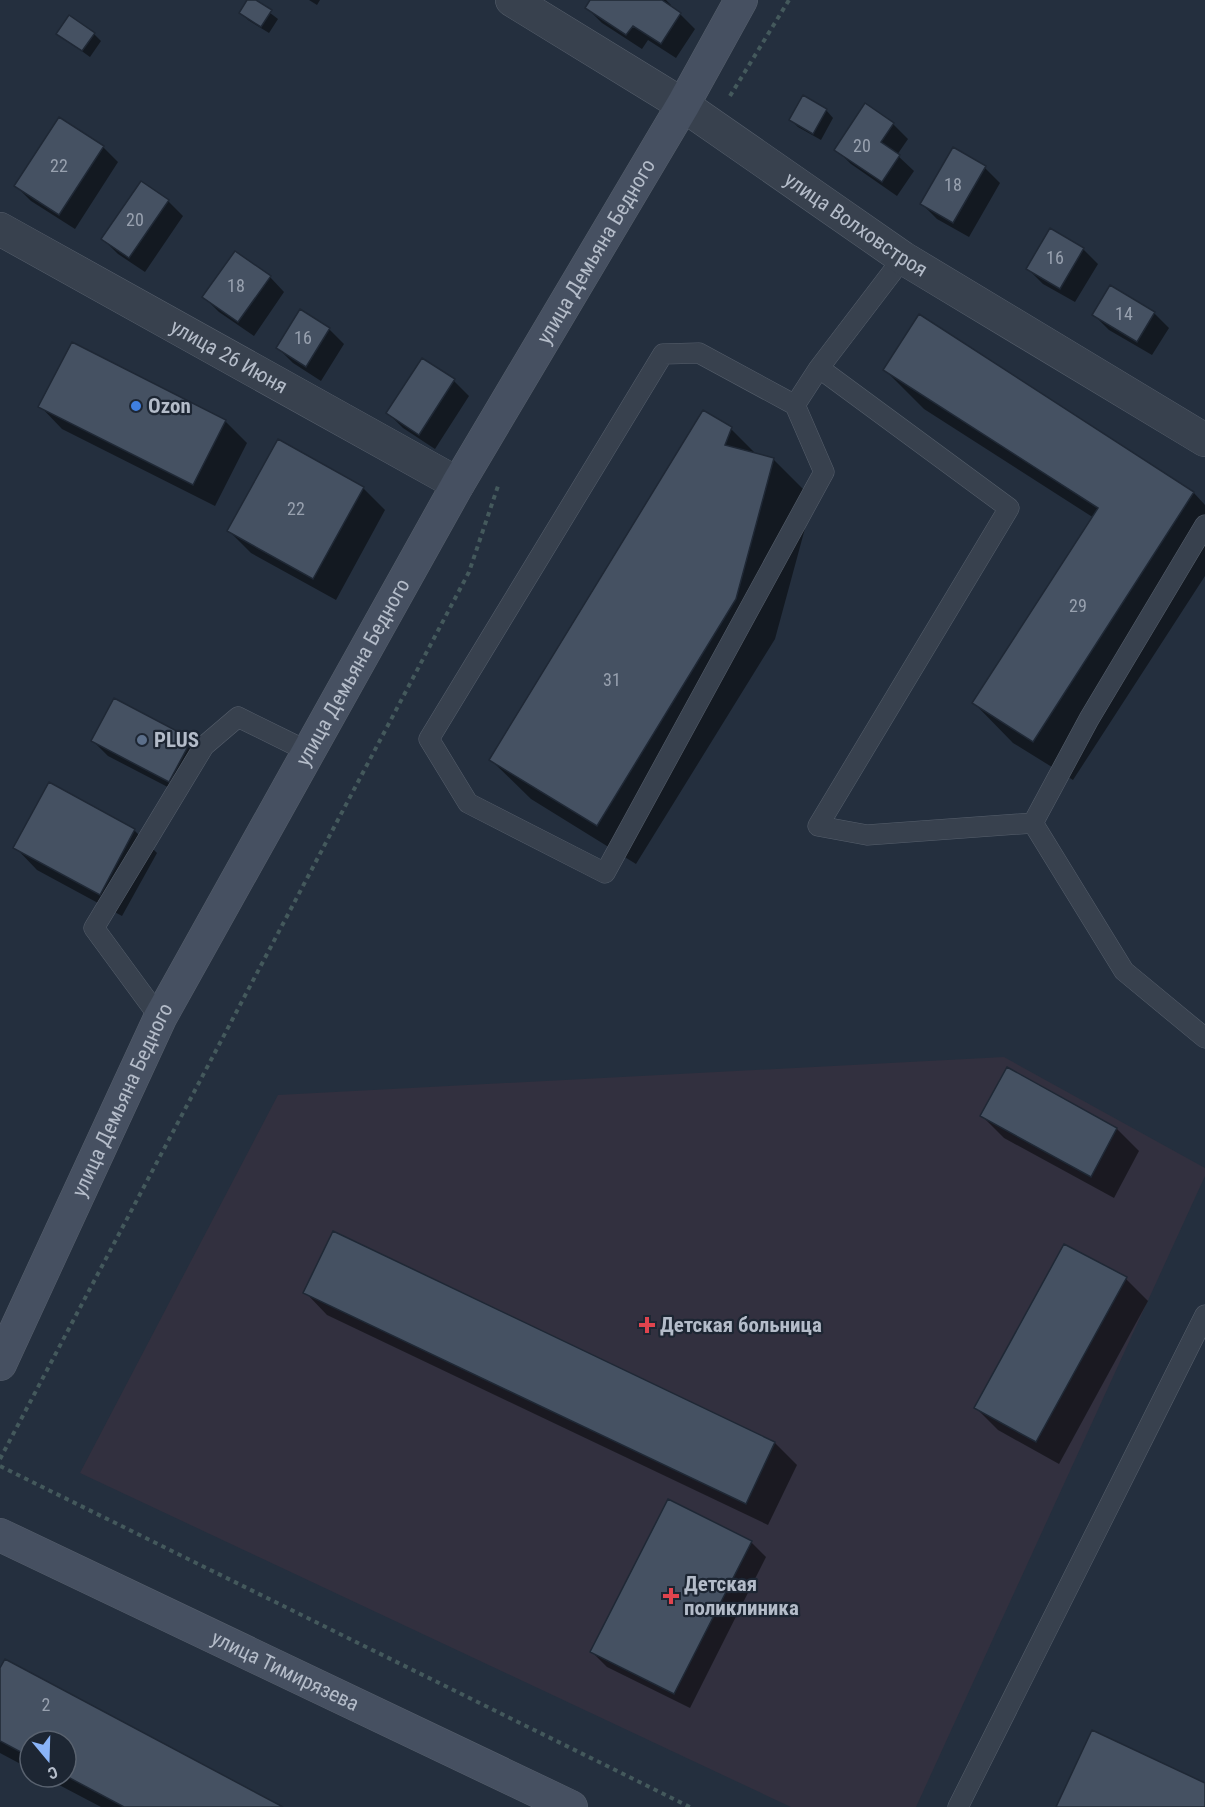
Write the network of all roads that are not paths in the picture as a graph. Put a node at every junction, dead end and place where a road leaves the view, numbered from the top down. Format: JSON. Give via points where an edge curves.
{"nodes":[{"id":1,"x":512,"y":0,"type":"edge"},
{"id":2,"x":741,"y":0,"type":"edge"},
{"id":3,"x":684,"y":105,"type":"junction"},
{"id":4,"x":0,"y":229,"type":"edge"},
{"id":5,"x":903,"y":258,"type":"junction"},
{"id":6,"x":819,"y":368,"type":"junction"},
{"id":7,"x":795,"y":405,"type":"junction"},
{"id":8,"x":1205,"y":441,"type":"edge"},
{"id":9,"x":458,"y":484,"type":"junction"},
{"id":10,"x":1205,"y":525,"type":"edge"},
{"id":11,"x":309,"y":752,"type":"junction"},
{"id":12,"x":1033,"y":824,"type":"junction"},
{"id":13,"x":160,"y":1018,"type":"junction"},
{"id":14,"x":1205,"y":1038,"type":"edge"},
{"id":15,"x":1205,"y":1315,"type":"edge"},
{"id":16,"x":0,"y":1364,"type":"edge"},
{"id":17,"x":0,"y":1535,"type":"edge"},
{"id":18,"x":571,"y":1807,"type":"edge"},
{"id":19,"x":958,"y":1807,"type":"edge"}],
"edges":[{"from":1,"to":3,"type":"street","name":"улица Волховстроя"},
{"from":2,"to":3,"type":"main road","name":"улица Демьяна Бедного"},
{"from":3,"to":5,"type":"street","name":"улица Волховстроя"},
{"from":3,"to":9,"type":"main road","name":"улица Демьяна Бедного"},
{"from":4,"to":9,"type":"street","name":"улица 26 Июня"},
{"from":5,"to":6,"type":"lane"},
{"from":5,"to":8,"type":"street","name":"улица Волховстроя"},
{"from":6,"to":7,"type":"lane"},
{"from":6,"to":12,"type":"lane","via":[[1009,508],[818,826],[867,835]]},
{"from":7,"to":7,"type":"lane","via":[[699,353],[663,354],[429,739],[468,803],[605,873],[824,472]]},
{"from":9,"to":11,"type":"main road","name":"улица Демьяна Бедного"},
{"from":10,"to":12,"type":"lane","via":[[1089,719]]},
{"from":11,"to":13,"type":"main road","name":"улица Демьяна Бедного"},
{"from":11,"to":13,"type":"lane","via":[[238,717],[204,746],[94,928]]},
{"from":12,"to":14,"type":"lane","via":[[1124,971]]},
{"from":13,"to":16,"type":"main road","name":"улица Демьяна Бедного"},
{"from":15,"to":19,"type":"lane"},
{"from":17,"to":18,"type":"main road","name":"улица Тимирязева"}]}
